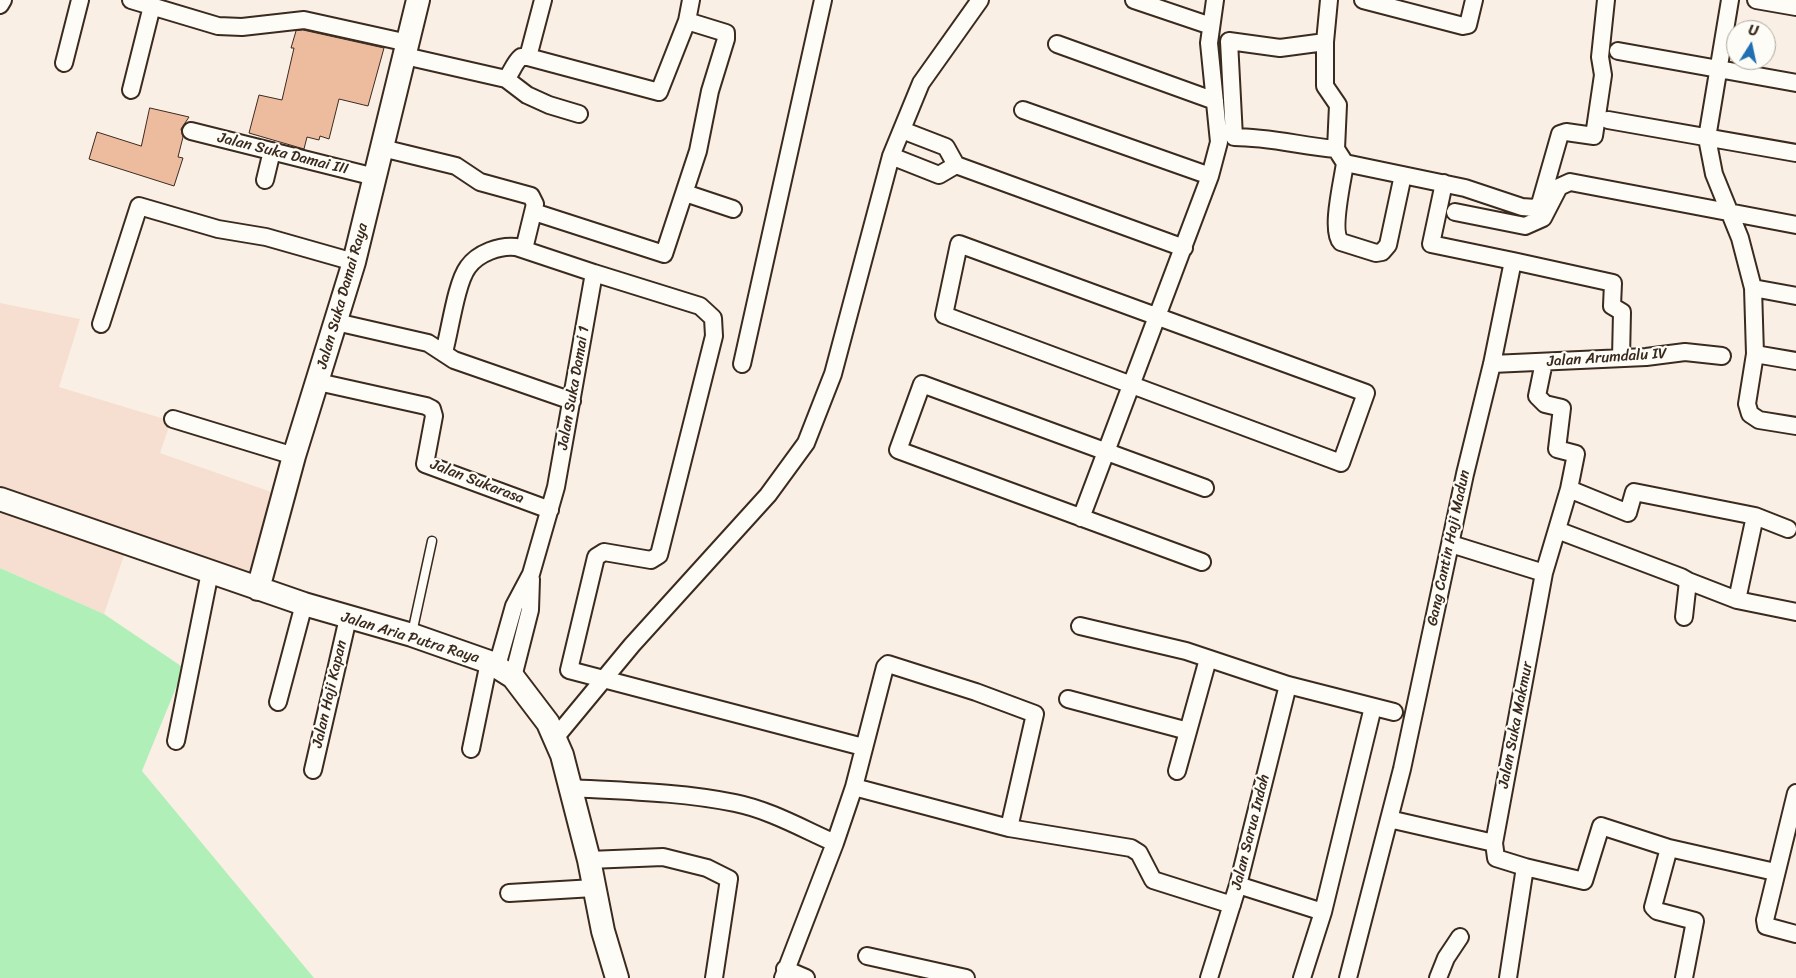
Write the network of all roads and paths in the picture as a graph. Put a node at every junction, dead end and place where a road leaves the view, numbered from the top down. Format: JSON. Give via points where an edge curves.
{"nodes":[{"id":1,"x":3,"y":0,"type":"edge"},
{"id":2,"x":80,"y":0,"type":"edge"},
{"id":3,"x":131,"y":0,"type":"edge"},
{"id":4,"x":418,"y":0,"type":"edge"},
{"id":5,"x":543,"y":0,"type":"edge"},
{"id":6,"x":691,"y":0,"type":"edge"},
{"id":7,"x":823,"y":0,"type":"edge"},
{"id":8,"x":980,"y":0,"type":"edge"},
{"id":9,"x":1134,"y":0,"type":"edge"},
{"id":10,"x":1215,"y":0,"type":"edge"},
{"id":11,"x":1329,"y":0,"type":"edge"},
{"id":12,"x":1364,"y":0,"type":"edge"},
{"id":13,"x":1474,"y":0,"type":"edge"},
{"id":14,"x":1606,"y":0,"type":"edge"},
{"id":15,"x":1730,"y":0,"type":"edge"},
{"id":16,"x":1756,"y":0,"type":"edge"},
{"id":17,"x":0,"y":5,"type":"edge"},
{"id":18,"x":152,"y":6,"type":"junction"},
{"id":19,"x":1796,"y":7,"type":"edge"},
{"id":20,"x":687,"y":21,"type":"junction"},
{"id":21,"x":1211,"y":26,"type":"junction"},
{"id":22,"x":1325,"y":42,"type":"junction"},
{"id":23,"x":1057,"y":44,"type":"dead end"},
{"id":24,"x":407,"y":49,"type":"junction"},
{"id":25,"x":1618,"y":51,"type":"dead end"},
{"id":26,"x":528,"y":57,"type":"junction"},
{"id":27,"x":64,"y":63,"type":"dead end"},
{"id":28,"x":1719,"y":69,"type":"junction"},
{"id":29,"x":506,"y":79,"type":"junction"},
{"id":30,"x":1796,"y":83,"type":"edge"},
{"id":31,"x":131,"y":90,"type":"dead end"},
{"id":32,"x":1215,"y":101,"type":"junction"},
{"id":33,"x":1023,"y":110,"type":"dead end"},
{"id":34,"x":579,"y":114,"type":"dead end"},
{"id":35,"x":1608,"y":120,"type":"dead end"},
{"id":36,"x":902,"y":130,"type":"junction"},
{"id":37,"x":192,"y":131,"type":"dead end"},
{"id":38,"x":1707,"y":138,"type":"junction"},
{"id":39,"x":382,"y":148,"type":"junction"},
{"id":40,"x":272,"y":151,"type":"junction"},
{"id":41,"x":1796,"y":153,"type":"edge"},
{"id":42,"x":891,"y":156,"type":"junction"},
{"id":43,"x":1340,"y":156,"type":"junction"},
{"id":44,"x":956,"y":165,"type":"junction"},
{"id":45,"x":1403,"y":174,"type":"junction"},
{"id":46,"x":1210,"y":176,"type":"junction"},
{"id":47,"x":375,"y":177,"type":"junction"},
{"id":48,"x":265,"y":180,"type":"dead end"},
{"id":49,"x":1444,"y":183,"type":"junction"},
{"id":50,"x":684,"y":193,"type":"junction"},
{"id":51,"x":153,"y":199,"type":"dead end"},
{"id":52,"x":733,"y":209,"type":"dead end"},
{"id":53,"x":534,"y":212,"type":"junction"},
{"id":54,"x":1455,"y":212,"type":"dead end"},
{"id":55,"x":1729,"y":212,"type":"junction"},
{"id":56,"x":1796,"y":225,"type":"edge"},
{"id":57,"x":1184,"y":248,"type":"junction"},
{"id":58,"x":524,"y":249,"type":"junction"},
{"id":59,"x":355,"y":259,"type":"junction"},
{"id":60,"x":1513,"y":261,"type":"junction"},
{"id":61,"x":594,"y":273,"type":"junction"},
{"id":62,"x":1753,"y":288,"type":"junction"},
{"id":63,"x":1796,"y":296,"type":"edge"},
{"id":64,"x":1158,"y":317,"type":"junction"},
{"id":65,"x":336,"y":322,"type":"junction"},
{"id":66,"x":101,"y":324,"type":"dead end"},
{"id":67,"x":444,"y":352,"type":"junction"},
{"id":68,"x":1755,"y":354,"type":"junction"},
{"id":69,"x":1722,"y":356,"type":"dead end"},
{"id":70,"x":1621,"y":358,"type":"junction"},
{"id":71,"x":1796,"y":361,"type":"edge"},
{"id":72,"x":1544,"y":362,"type":"junction"},
{"id":73,"x":742,"y":364,"type":"dead end"},
{"id":74,"x":1492,"y":364,"type":"junction"},
{"id":75,"x":318,"y":382,"type":"junction"},
{"id":76,"x":1132,"y":385,"type":"junction"},
{"id":77,"x":572,"y":401,"type":"junction"},
{"id":78,"x":173,"y":419,"type":"dead end"},
{"id":79,"x":1796,"y":426,"type":"edge"},
{"id":80,"x":1106,"y":452,"type":"junction"},
{"id":81,"x":294,"y":456,"type":"junction"},
{"id":82,"x":1205,"y":488,"type":"dead end"},
{"id":83,"x":1569,"y":489,"type":"junction"},
{"id":84,"x":0,"y":498,"type":"edge"},
{"id":85,"x":550,"y":510,"type":"junction"},
{"id":86,"x":1754,"y":516,"type":"junction"},
{"id":87,"x":1081,"y":518,"type":"junction"},
{"id":88,"x":1788,"y":529,"type":"dead end"},
{"id":89,"x":1557,"y":530,"type":"junction"},
{"id":90,"x":432,"y":541,"type":"dead end"},
{"id":91,"x":1450,"y":544,"type":"junction"},
{"id":92,"x":1202,"y":562,"type":"dead end"},
{"id":93,"x":210,"y":572,"type":"junction"},
{"id":94,"x":1544,"y":573,"type":"junction"},
{"id":95,"x":1688,"y":581,"type":"junction"},
{"id":96,"x":258,"y":589,"type":"junction"},
{"id":97,"x":1736,"y":600,"type":"junction"},
{"id":98,"x":304,"y":604,"type":"junction"},
{"id":99,"x":1796,"y":612,"type":"edge"},
{"id":100,"x":1684,"y":617,"type":"dead end"},
{"id":101,"x":348,"y":618,"type":"junction"},
{"id":102,"x":1080,"y":626,"type":"dead end"},
{"id":103,"x":412,"y":635,"type":"junction"},
{"id":104,"x":1208,"y":659,"type":"junction"},
{"id":105,"x":500,"y":668,"type":"junction"},
{"id":106,"x":605,"y":679,"type":"junction"},
{"id":107,"x":1288,"y":685,"type":"junction"},
{"id":108,"x":1068,"y":699,"type":"dead end"},
{"id":109,"x":278,"y":702,"type":"dead end"},
{"id":110,"x":1373,"y":706,"type":"junction"},
{"id":111,"x":1394,"y":712,"type":"dead end"},
{"id":112,"x":1188,"y":731,"type":"junction"},
{"id":113,"x":555,"y":738,"type":"junction"},
{"id":114,"x":176,"y":741,"type":"dead end"},
{"id":115,"x":863,"y":747,"type":"junction"},
{"id":116,"x":471,"y":749,"type":"dead end"},
{"id":117,"x":312,"y":770,"type":"dead end"},
{"id":118,"x":1177,"y":771,"type":"dead end"},
{"id":119,"x":854,"y":787,"type":"junction"},
{"id":120,"x":570,"y":788,"type":"junction"},
{"id":121,"x":1796,"y":792,"type":"edge"},
{"id":122,"x":1389,"y":820,"type":"junction"},
{"id":123,"x":1009,"y":828,"type":"junction"},
{"id":124,"x":836,"y":842,"type":"junction"},
{"id":125,"x":1494,"y":843,"type":"junction"},
{"id":126,"x":1669,"y":848,"type":"junction"},
{"id":127,"x":589,"y":860,"type":"junction"},
{"id":128,"x":1525,"y":868,"type":"junction"},
{"id":129,"x":1775,"y":872,"type":"junction"},
{"id":130,"x":1238,"y":885,"type":"junction"},
{"id":131,"x":594,"y":888,"type":"junction"},
{"id":132,"x":509,"y":893,"type":"dead end"},
{"id":133,"x":1232,"y":905,"type":"junction"},
{"id":134,"x":1323,"y":912,"type":"junction"},
{"id":135,"x":1796,"y":934,"type":"edge"},
{"id":136,"x":1460,"y":937,"type":"dead end"},
{"id":137,"x":867,"y":956,"type":"dead end"},
{"id":138,"x":784,"y":974,"type":"edge"},
{"id":139,"x":617,"y":978,"type":"edge"},
{"id":140,"x":714,"y":978,"type":"edge"},
{"id":141,"x":806,"y":978,"type":"edge"},
{"id":142,"x":966,"y":978,"type":"edge"},
{"id":143,"x":1209,"y":978,"type":"edge"},
{"id":144,"x":1302,"y":978,"type":"edge"},
{"id":145,"x":1348,"y":978,"type":"edge"},
{"id":146,"x":1438,"y":978,"type":"edge"},
{"id":147,"x":1508,"y":978,"type":"edge"},
{"id":148,"x":1684,"y":978,"type":"edge"}],
"edges":[{"from":1,"to":17,"type":"street"},
{"from":2,"to":27,"type":"street"},
{"from":3,"to":18,"type":"street"},
{"from":4,"to":24,"type":"main road","name":"Jalan Suka Damai Raya"},
{"from":5,"to":26,"type":"street"},
{"from":6,"to":20,"type":"street"},
{"from":7,"to":73,"type":"street"},
{"from":8,"to":36,"type":"street","via":[[921,83]]},
{"from":9,"to":21,"type":"street"},
{"from":10,"to":21,"type":"street"},
{"from":11,"to":22,"type":"street"},
{"from":12,"to":13,"type":"street","via":[[1463,26],[1471,20]]},
{"from":14,"to":49,"type":"street","via":[[1600,57],[1603,75],[1594,136],[1560,134],[1540,204],[1535,208],[1522,207]]},
{"from":15,"to":28,"type":"street"},
{"from":16,"to":19,"type":"street"},
{"from":18,"to":24,"type":"street","via":[[218,26],[242,27],[304,20]]},
{"from":18,"to":31,"type":"street"},
{"from":20,"to":26,"type":"street","via":[[659,92]]},
{"from":20,"to":50,"type":"street","via":[[726,33],[726,40]]},
{"from":21,"to":32,"type":"street","via":[[1209,43]]},
{"from":22,"to":43,"type":"street","via":[[1325,86],[1338,105]]},
{"from":22,"to":43,"type":"street","via":[[1280,48],[1229,41],[1234,137],[1263,137]]},
{"from":23,"to":32,"type":"street"},
{"from":24,"to":29,"type":"street"},
{"from":24,"to":39,"type":"main road","name":"Jalan Suka Damai Raya"},
{"from":25,"to":28,"type":"street"},
{"from":26,"to":29,"type":"street","via":[[516,61]]},
{"from":28,"to":30,"type":"street"},
{"from":28,"to":38,"type":"street"},
{"from":29,"to":34,"type":"street","via":[[527,96]]},
{"from":32,"to":46,"type":"street","via":[[1219,142]]},
{"from":33,"to":46,"type":"street"},
{"from":35,"to":38,"type":"street"},
{"from":36,"to":42,"type":"street"},
{"from":36,"to":44,"type":"street","via":[[946,147]]},
{"from":37,"to":40,"type":"street","name":"Jalan Suka Damai III"},
{"from":38,"to":41,"type":"street"},
{"from":38,"to":55,"type":"street","via":[[1714,174]]},
{"from":39,"to":47,"type":"main road","name":"Jalan Suka Damai Raya"},
{"from":39,"to":53,"type":"street","via":[[456,166],[480,182],[523,192],[534,198]]},
{"from":40,"to":47,"type":"street","name":"Jalan Suka Damai III"},
{"from":40,"to":48,"type":"street"},
{"from":42,"to":44,"type":"street","via":[[939,175]]},
{"from":42,"to":106,"type":"street","via":[[833,374],[806,443],[768,495]]},
{"from":43,"to":45,"type":"street"},
{"from":43,"to":45,"type":"street","via":[[1337,238],[1376,253],[1388,245]]},
{"from":44,"to":57,"type":"street"},
{"from":45,"to":49,"type":"street"},
{"from":46,"to":57,"type":"street"},
{"from":47,"to":59,"type":"main road","name":"Jalan Suka Damai Raya"},
{"from":49,"to":60,"type":"street","via":[[1431,244]]},
{"from":50,"to":52,"type":"street"},
{"from":50,"to":53,"type":"street","via":[[663,254]]},
{"from":51,"to":59,"type":"street","via":[[220,220],[270,231]]},
{"from":53,"to":58,"type":"street"},
{"from":54,"to":55,"type":"street","via":[[1525,226],[1543,218],[1559,187],[1570,182]]},
{"from":55,"to":56,"type":"street"},
{"from":55,"to":62,"type":"street","via":[[1740,238]]},
{"from":57,"to":64,"type":"street"},
{"from":58,"to":61,"type":"street"},
{"from":58,"to":67,"type":"street","via":[[498,248],[468,267]]},
{"from":59,"to":65,"type":"main road","name":"Jalan Suka Damai Raya"},
{"from":59,"to":66,"type":"street","via":[[218,229],[140,206]]},
{"from":60,"to":70,"type":"street","via":[[1613,283],[1612,306],[1622,312]]},
{"from":60,"to":74,"type":"street","name":"Gang Cantin Haji Madun"},
{"from":61,"to":77,"type":"street","name":"Jalan Suka Damai 1"},
{"from":61,"to":106,"type":"street","via":[[700,306],[713,318],[714,336],[659,555],[651,560],[604,552],[596,557],[569,670]]},
{"from":62,"to":63,"type":"street"},
{"from":62,"to":68,"type":"street"},
{"from":64,"to":76,"type":"street"},
{"from":64,"to":76,"type":"street","via":[[960,244],[944,315]]},
{"from":64,"to":76,"type":"street","via":[[1366,392],[1341,463]]},
{"from":65,"to":67,"type":"street","via":[[428,342]]},
{"from":65,"to":75,"type":"main road","name":"Jalan Suka Damai Raya"},
{"from":67,"to":77,"type":"street","via":[[454,360],[484,372]]},
{"from":68,"to":71,"type":"street"},
{"from":68,"to":79,"type":"street","via":[[1747,404],[1750,414],[1760,420]]},
{"from":69,"to":70,"type":"street","name":"Jalan Arumdalu IV","via":[[1685,352]]},
{"from":70,"to":72,"type":"street","name":"Jalan Arumdalu IV"},
{"from":72,"to":74,"type":"street","name":"Jalan Arumdalu IV"},
{"from":72,"to":83,"type":"street","name":"Jalan Suka Makmur","via":[[1537,396],[1545,404],[1562,408],[1557,449],[1576,454]]},
{"from":74,"to":91,"type":"street","name":"Gang Cantin Haji Madun"},
{"from":75,"to":81,"type":"main road","name":"Jalan Suka Damai Raya"},
{"from":75,"to":85,"type":"street","name":"Jalan Sukarasa","via":[[426,406],[434,416],[425,464]]},
{"from":76,"to":80,"type":"street"},
{"from":77,"to":85,"type":"street","name":"Jalan Suka Damai 1"},
{"from":78,"to":81,"type":"street"},
{"from":80,"to":82,"type":"street"},
{"from":80,"to":87,"type":"street"},
{"from":80,"to":87,"type":"street","via":[[922,384],[898,450]]},
{"from":81,"to":96,"type":"main road","name":"Jalan Suka Damai Raya"},
{"from":83,"to":86,"type":"street","via":[[1628,513],[1634,492]]},
{"from":83,"to":89,"type":"street","name":"Jalan Suka Makmur"},
{"from":84,"to":93,"type":"main road","name":"Jalan Aria Putra Raya"},
{"from":85,"to":105,"type":"street","name":"Jalan Suka Damai 1","via":[[531,574],[530,610]]},
{"from":86,"to":88,"type":"street"},
{"from":86,"to":97,"type":"street"},
{"from":87,"to":92,"type":"street"},
{"from":89,"to":94,"type":"street","name":"Jalan Suka Makmur"},
{"from":89,"to":95,"type":"street"},
{"from":90,"to":103,"type":"lane"},
{"from":91,"to":94,"type":"street"},
{"from":91,"to":122,"type":"street","name":"Gang Cantin Haji Madun"},
{"from":93,"to":96,"type":"main road","name":"Jalan Aria Putra Raya"},
{"from":93,"to":114,"type":"street"},
{"from":94,"to":125,"type":"street","name":"Jalan Suka Makmur"},
{"from":95,"to":97,"type":"street"},
{"from":95,"to":100,"type":"street"},
{"from":96,"to":98,"type":"main road","name":"Jalan Aria Putra Raya"},
{"from":97,"to":99,"type":"street"},
{"from":98,"to":101,"type":"main road","name":"Jalan Aria Putra Raya"},
{"from":98,"to":109,"type":"street"},
{"from":101,"to":103,"type":"main road","name":"Jalan Aria Putra Raya"},
{"from":101,"to":117,"type":"street","name":"Jalan Haji Kapan"},
{"from":102,"to":104,"type":"street"},
{"from":103,"to":105,"type":"main road","name":"Jalan Aria Putra Raya"},
{"from":104,"to":107,"type":"street"},
{"from":104,"to":112,"type":"street"},
{"from":105,"to":113,"type":"main road","via":[[548,723]]},
{"from":105,"to":116,"type":"street","name":"Jalan Suka Damai 1"},
{"from":106,"to":113,"type":"street"},
{"from":106,"to":115,"type":"street"},
{"from":107,"to":110,"type":"street"},
{"from":107,"to":130,"type":"street","name":"Jalan Sarua Indah"},
{"from":108,"to":112,"type":"street"},
{"from":110,"to":111,"type":"street"},
{"from":110,"to":134,"type":"street"},
{"from":112,"to":118,"type":"street"},
{"from":113,"to":120,"type":"main road"},
{"from":115,"to":119,"type":"street"},
{"from":115,"to":123,"type":"street","via":[[888,664],[1031,712],[1035,717]]},
{"from":119,"to":123,"type":"street"},
{"from":119,"to":124,"type":"street"},
{"from":120,"to":124,"type":"street","via":[[634,791],[736,803]]},
{"from":120,"to":127,"type":"main road"},
{"from":121,"to":129,"type":"street"},
{"from":122,"to":125,"type":"street"},
{"from":122,"to":145,"type":"street","name":"Gang Cantin Haji Madun"},
{"from":123,"to":133,"type":"street","via":[[1131,848],[1139,853],[1153,880]]},
{"from":124,"to":138,"type":"street"},
{"from":125,"to":128,"type":"street","via":[[1496,858]]},
{"from":126,"to":128,"type":"street","via":[[1601,826],[1584,881]]},
{"from":126,"to":129,"type":"street"},
{"from":126,"to":148,"type":"street","via":[[1653,907],[1657,911],[1695,920]]},
{"from":127,"to":131,"type":"main road"},
{"from":127,"to":140,"type":"street","via":[[663,858],[707,868],[729,879]]},
{"from":128,"to":147,"type":"street"},
{"from":129,"to":135,"type":"street","via":[[1766,926]]},
{"from":130,"to":133,"type":"street","name":"Jalan Sarua Indah"},
{"from":130,"to":134,"type":"street"},
{"from":131,"to":132,"type":"street"},
{"from":131,"to":139,"type":"main road"},
{"from":133,"to":143,"type":"street","name":"Jalan Sarua Indah"},
{"from":134,"to":144,"type":"street"},
{"from":136,"to":146,"type":"street"},
{"from":137,"to":142,"type":"street"},
{"from":138,"to":141,"type":"street"}]}
